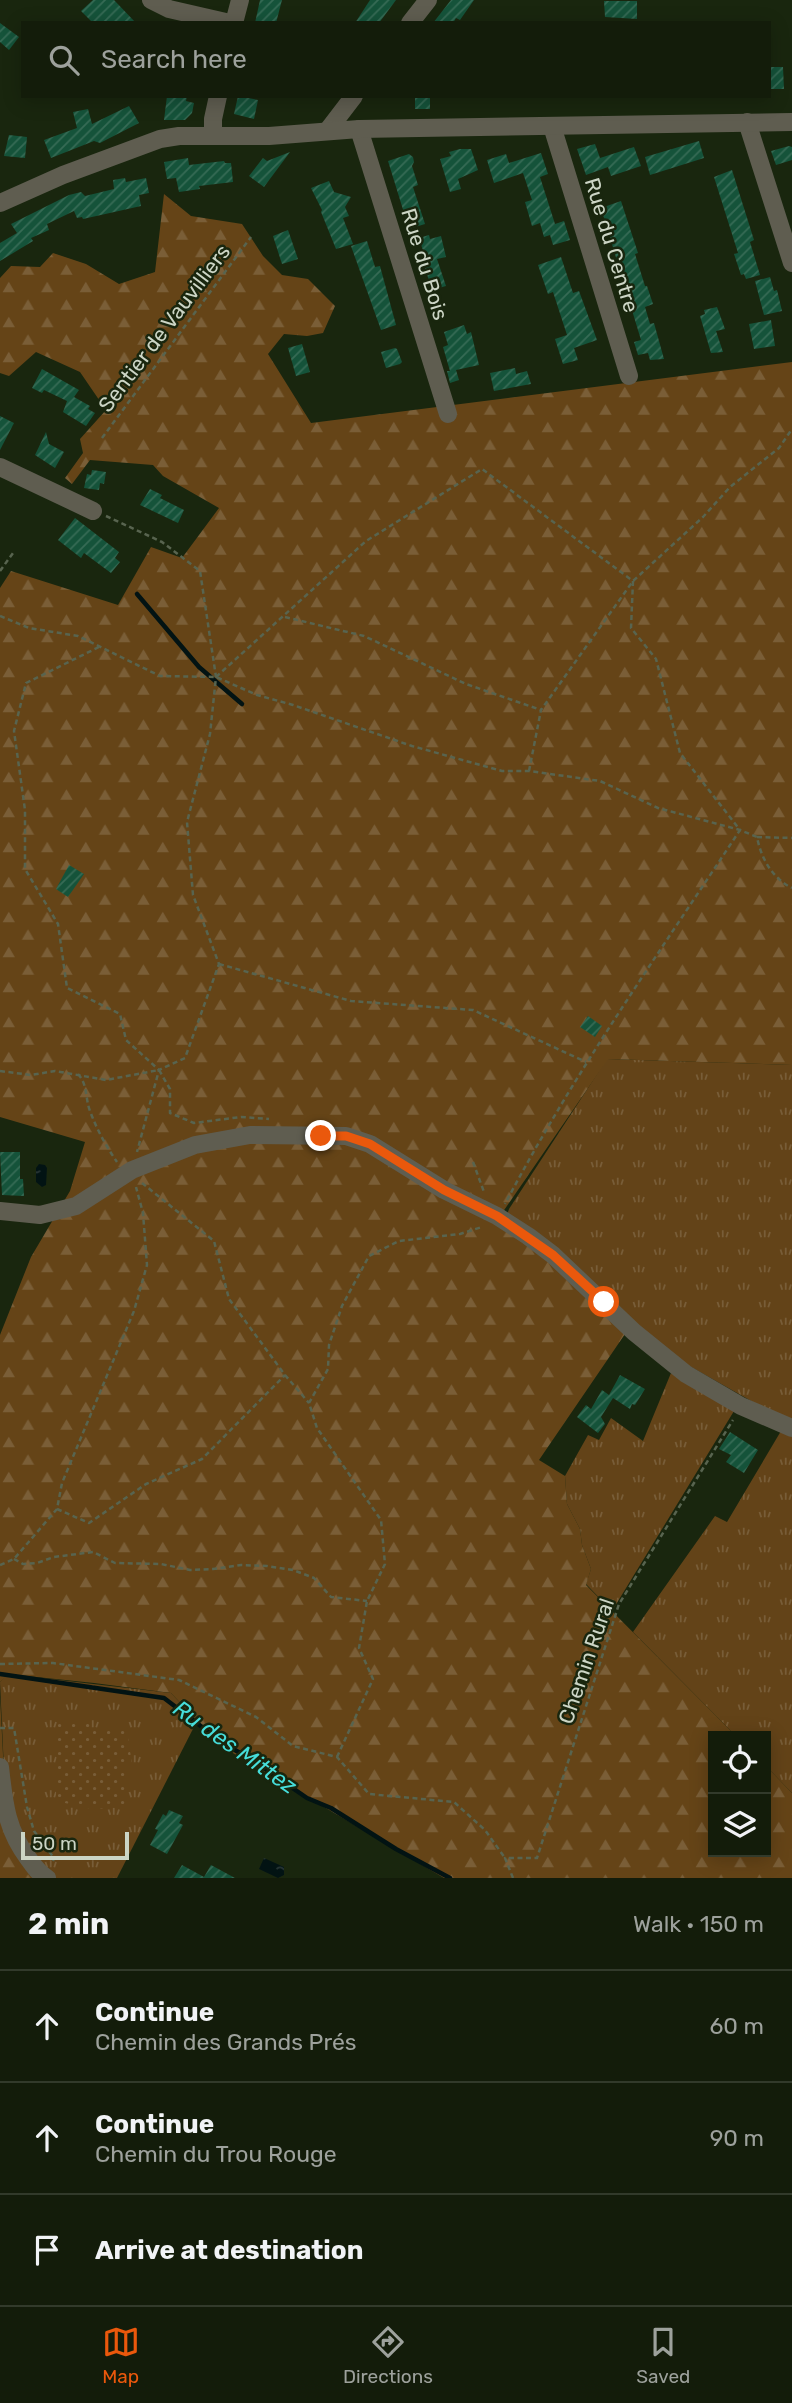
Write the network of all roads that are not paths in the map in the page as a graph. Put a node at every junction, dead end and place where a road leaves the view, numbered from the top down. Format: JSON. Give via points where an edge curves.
{"nodes":[{"id":1,"x":151,"y":0,"type":"edge"},
{"id":2,"x":240,"y":0,"type":"edge"},
{"id":3,"x":428,"y":0,"type":"edge"},
{"id":4,"x":223,"y":21,"type":"edge"},
{"id":5,"x":233,"y":21,"type":"edge"},
{"id":6,"x":412,"y":21,"type":"edge"},
{"id":7,"x":218,"y":98,"type":"edge"},
{"id":8,"x":352,"y":98,"type":"edge"},
{"id":9,"x":747,"y":122,"type":"junction"},
{"id":10,"x":792,"y":122,"type":"edge"},
{"id":11,"x":552,"y":126,"type":"junction"},
{"id":12,"x":359,"y":129,"type":"junction"},
{"id":13,"x":328,"y":130,"type":"junction"},
{"id":14,"x":213,"y":134,"type":"junction"},
{"id":15,"x":0,"y":203,"type":"edge"},
{"id":16,"x":792,"y":263,"type":"edge"},
{"id":17,"x":628,"y":376,"type":"dead end"},
{"id":18,"x":447,"y":414,"type":"dead end"},
{"id":19,"x":0,"y":467,"type":"edge"},
{"id":20,"x":93,"y":510,"type":"road end"},
{"id":21,"x":0,"y":1211,"type":"edge"},
{"id":22,"x":792,"y":1428,"type":"edge"},
{"id":23,"x":0,"y":1767,"type":"edge"},
{"id":24,"x":50,"y":1873,"type":"edge"}],
"edges":[{"from":1,"to":4,"type":"street","via":[[169,9]]},
{"from":2,"to":5,"type":"street"},
{"from":3,"to":6,"type":"street"},
{"from":7,"to":14,"type":"street"},
{"from":8,"to":13,"type":"street"},
{"from":9,"to":10,"type":"street"},
{"from":9,"to":11,"type":"street"},
{"from":9,"to":16,"type":"street"},
{"from":11,"to":12,"type":"street"},
{"from":11,"to":17,"type":"street","name":"Rue du Centre"},
{"from":12,"to":13,"type":"street"},
{"from":12,"to":18,"type":"street","name":"Rue du Bois"},
{"from":13,"to":14,"type":"street","via":[[269,136]]},
{"from":14,"to":15,"type":"street","via":[[160,139]]},
{"from":19,"to":20,"type":"street"},
{"from":21,"to":22,"type":"street","via":[[40,1215],[76,1206],[132,1170],[195,1144],[250,1135],[346,1136],[370,1144],[495,1216],[553,1255],[686,1374],[741,1406]]},
{"from":23,"to":24,"type":"street","via":[[15,1841],[39,1873]]}]}
